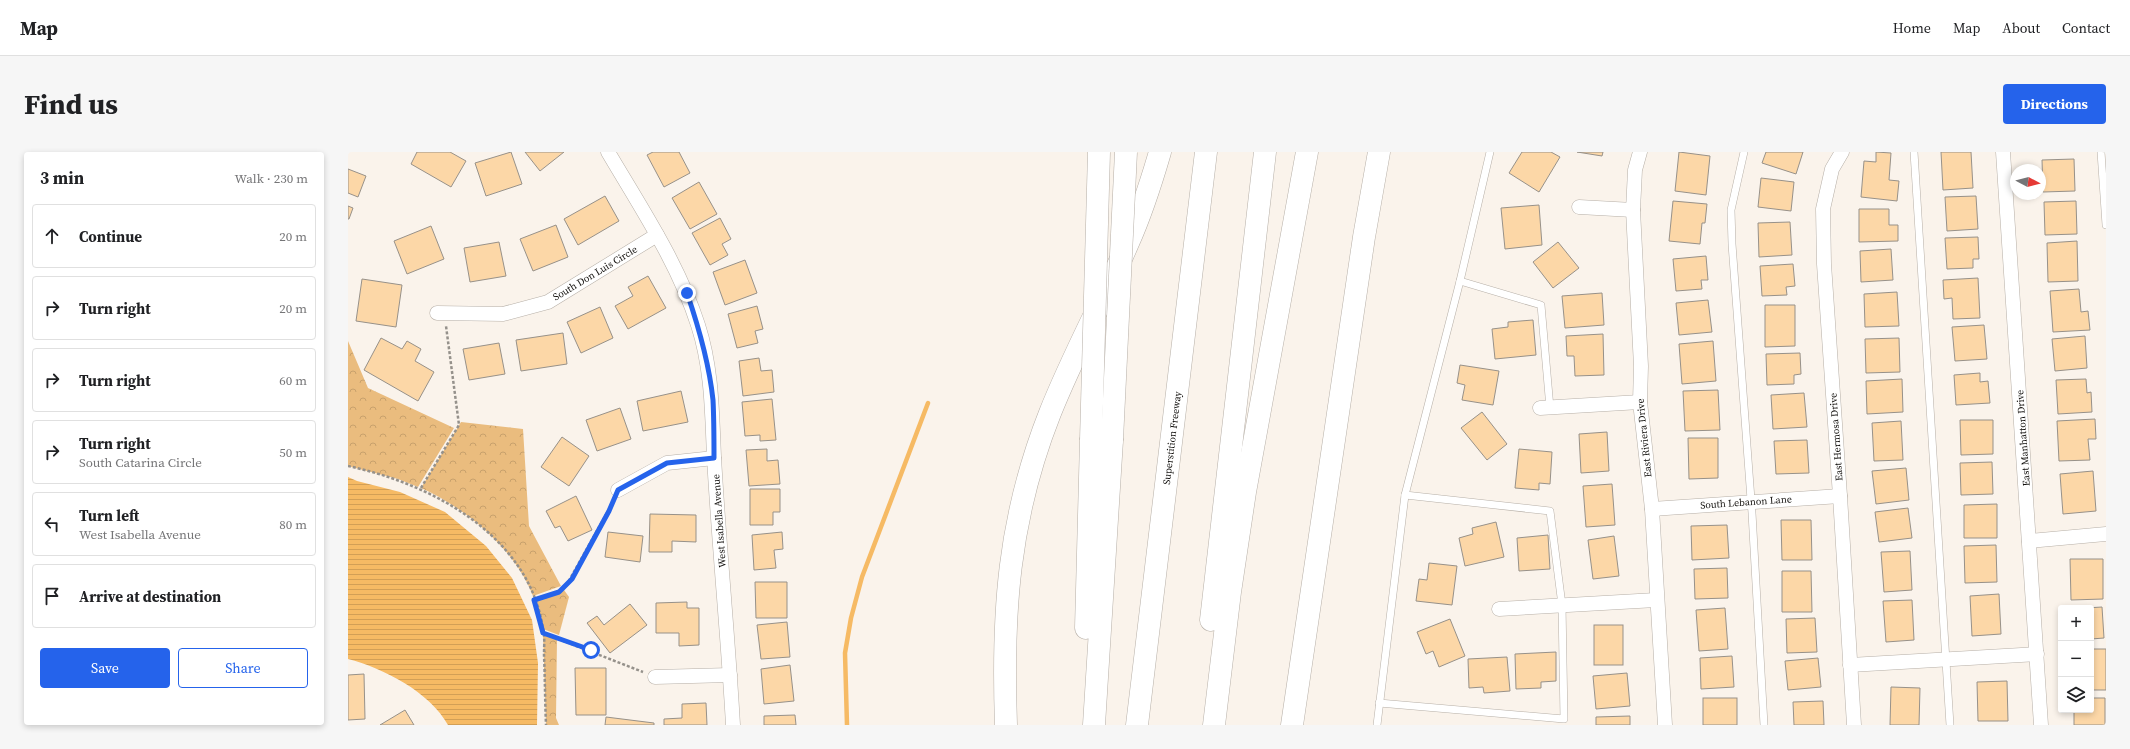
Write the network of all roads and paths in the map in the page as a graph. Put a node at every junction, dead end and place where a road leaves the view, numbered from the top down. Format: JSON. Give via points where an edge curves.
{"nodes":[{"id":1,"x":608,"y":152,"type":"edge"},
{"id":2,"x":1099,"y":152,"type":"edge"},
{"id":3,"x":1126,"y":152,"type":"edge"},
{"id":4,"x":1160,"y":152,"type":"edge"},
{"id":5,"x":1206,"y":152,"type":"edge"},
{"id":6,"x":1265,"y":152,"type":"edge"},
{"id":7,"x":1308,"y":152,"type":"edge"},
{"id":8,"x":1379,"y":152,"type":"edge"},
{"id":9,"x":1490,"y":152,"type":"edge"},
{"id":10,"x":1640,"y":152,"type":"edge"},
{"id":11,"x":1744,"y":152,"type":"edge"},
{"id":12,"x":1842,"y":152,"type":"edge"},
{"id":13,"x":1914,"y":152,"type":"edge"},
{"id":14,"x":2003,"y":152,"type":"edge"},
{"id":15,"x":2101,"y":152,"type":"edge"},
{"id":16,"x":1580,"y":207,"type":"dead end"},
{"id":17,"x":1632,"y":210,"type":"junction"},
{"id":18,"x":2106,"y":225,"type":"edge"},
{"id":19,"x":657,"y":235,"type":"junction"},
{"id":20,"x":1460,"y":281,"type":"junction"},
{"id":21,"x":441,"y":313,"type":"joint"},
{"id":22,"x":1640,"y":402,"type":"junction"},
{"id":23,"x":1545,"y":408,"type":"joint"},
{"id":24,"x":1102,"y":440,"type":"junction"},
{"id":25,"x":714,"y":458,"type":"junction"},
{"id":26,"x":348,"y":466,"type":"edge"},
{"id":27,"x":421,"y":488,"type":"junction"},
{"id":28,"x":618,"y":490,"type":"joint"},
{"id":29,"x":1405,"y":495,"type":"junction"},
{"id":30,"x":1840,"y":496,"type":"junction"},
{"id":31,"x":1751,"y":502,"type":"junction"},
{"id":32,"x":1652,"y":509,"type":"junction"},
{"id":33,"x":2106,"y":534,"type":"edge"},
{"id":34,"x":2029,"y":541,"type":"junction"},
{"id":35,"x":534,"y":600,"type":"junction"},
{"id":36,"x":1656,"y":600,"type":"junction"},
{"id":37,"x":1562,"y":606,"type":"junction"},
{"id":38,"x":1499,"y":609,"type":"dead end"},
{"id":39,"x":543,"y":633,"type":"junction"},
{"id":40,"x":2037,"y":654,"type":"junction"},
{"id":41,"x":1947,"y":659,"type":"junction"},
{"id":42,"x":1850,"y":665,"type":"junction"},
{"id":43,"x":730,"y":675,"type":"junction"},
{"id":44,"x":655,"y":677,"type":"joint"},
{"id":45,"x":1379,"y":703,"type":"junction"},
{"id":46,"x":546,"y":725,"type":"edge"},
{"id":47,"x":733,"y":725,"type":"edge"},
{"id":48,"x":1006,"y":725,"type":"edge"},
{"id":49,"x":1084,"y":725,"type":"edge"},
{"id":50,"x":1094,"y":725,"type":"edge"},
{"id":51,"x":1137,"y":725,"type":"edge"},
{"id":52,"x":1199,"y":725,"type":"edge"},
{"id":53,"x":1214,"y":725,"type":"edge"},
{"id":54,"x":1292,"y":725,"type":"edge"},
{"id":55,"x":1377,"y":725,"type":"edge"},
{"id":56,"x":1665,"y":725,"type":"edge"},
{"id":57,"x":1764,"y":725,"type":"edge"},
{"id":58,"x":1854,"y":725,"type":"edge"},
{"id":59,"x":1950,"y":725,"type":"edge"},
{"id":60,"x":2041,"y":725,"type":"edge"}],
"edges":[{"from":1,"to":19,"type":"street","name":"West Isabella Avenue"},
{"from":2,"to":24,"type":"highway","bridge":true},
{"from":3,"to":24,"type":"highway","bridge":true},
{"from":4,"to":48,"type":"highway","via":[[1128,244],[1050,414],[1023,493],[1013,539],[1007,590],[1004,673]]},
{"from":5,"to":51,"type":"highway","name":"Superstition Freeway"},
{"from":6,"to":52,"type":"highway"},
{"from":7,"to":53,"type":"highway","via":[[1245,492]]},
{"from":8,"to":54,"type":"highway"},
{"from":9,"to":20,"type":"lane"},
{"from":10,"to":17,"type":"street","name":"East Riviera Drive","via":[[1635,170]]},
{"from":11,"to":31,"type":"lane","via":[[1731,210]]},
{"from":12,"to":30,"type":"street","name":"East Hermosa Drive","via":[[1832,169],[1823,209],[1824,264]]},
{"from":13,"to":41,"type":"lane"},
{"from":14,"to":34,"type":"street","name":"East Manhatton Drive"},
{"from":15,"to":18,"type":"lane"},
{"from":16,"to":17,"type":"street"},
{"from":17,"to":22,"type":"street","name":"East Riviera Drive","via":[[1641,366]]},
{"from":19,"to":21,"type":"street","name":"South Don Luis Circle","via":[[548,302],[503,314]]},
{"from":19,"to":25,"type":"street","name":"West Isabella Avenue","via":[[687,293],[699,327],[713,400]]},
{"from":20,"to":23,"type":"lane","via":[[1541,305]]},
{"from":20,"to":29,"type":"lane"},
{"from":21,"to":27,"type":"path","via":[[460,425]]},
{"from":22,"to":23,"type":"street"},
{"from":22,"to":32,"type":"street","name":"East Riviera Drive"},
{"from":24,"to":49,"type":"highway"},
{"from":24,"to":50,"type":"highway"},
{"from":25,"to":28,"type":"street","via":[[667,463]]},
{"from":25,"to":43,"type":"street","name":"West Isabella Avenue"},
{"from":26,"to":27,"type":"path"},
{"from":27,"to":35,"type":"path","via":[[468,517],[502,546],[527,578]]},
{"from":28,"to":35,"type":"path","via":[[572,579],[559,592]]},
{"from":29,"to":37,"type":"lane","via":[[1550,511]]},
{"from":29,"to":45,"type":"lane"},
{"from":30,"to":31,"type":"street","name":"South Lebanon Lane"},
{"from":30,"to":42,"type":"street","name":"East Hermosa Drive"},
{"from":31,"to":32,"type":"street","name":"South Lebanon Lane"},
{"from":31,"to":57,"type":"lane"},
{"from":32,"to":36,"type":"street","name":"East Riviera Drive"},
{"from":33,"to":34,"type":"street"},
{"from":34,"to":40,"type":"street","name":"East Manhatton Drive"},
{"from":35,"to":39,"type":"path"},
{"from":36,"to":37,"type":"street"},
{"from":36,"to":56,"type":"street","name":"East Riviera Drive"},
{"from":37,"to":38,"type":"street"},
{"from":37,"to":45,"type":"lane","via":[[1564,719]]},
{"from":39,"to":44,"type":"path"},
{"from":39,"to":46,"type":"path"},
{"from":40,"to":41,"type":"street"},
{"from":40,"to":60,"type":"street","name":"East Manhatton Drive"},
{"from":41,"to":42,"type":"street"},
{"from":41,"to":59,"type":"lane"},
{"from":42,"to":58,"type":"street","name":"East Hermosa Drive"},
{"from":43,"to":44,"type":"street"},
{"from":43,"to":47,"type":"street","name":"West Isabella Avenue"},
{"from":45,"to":55,"type":"lane"}]}
